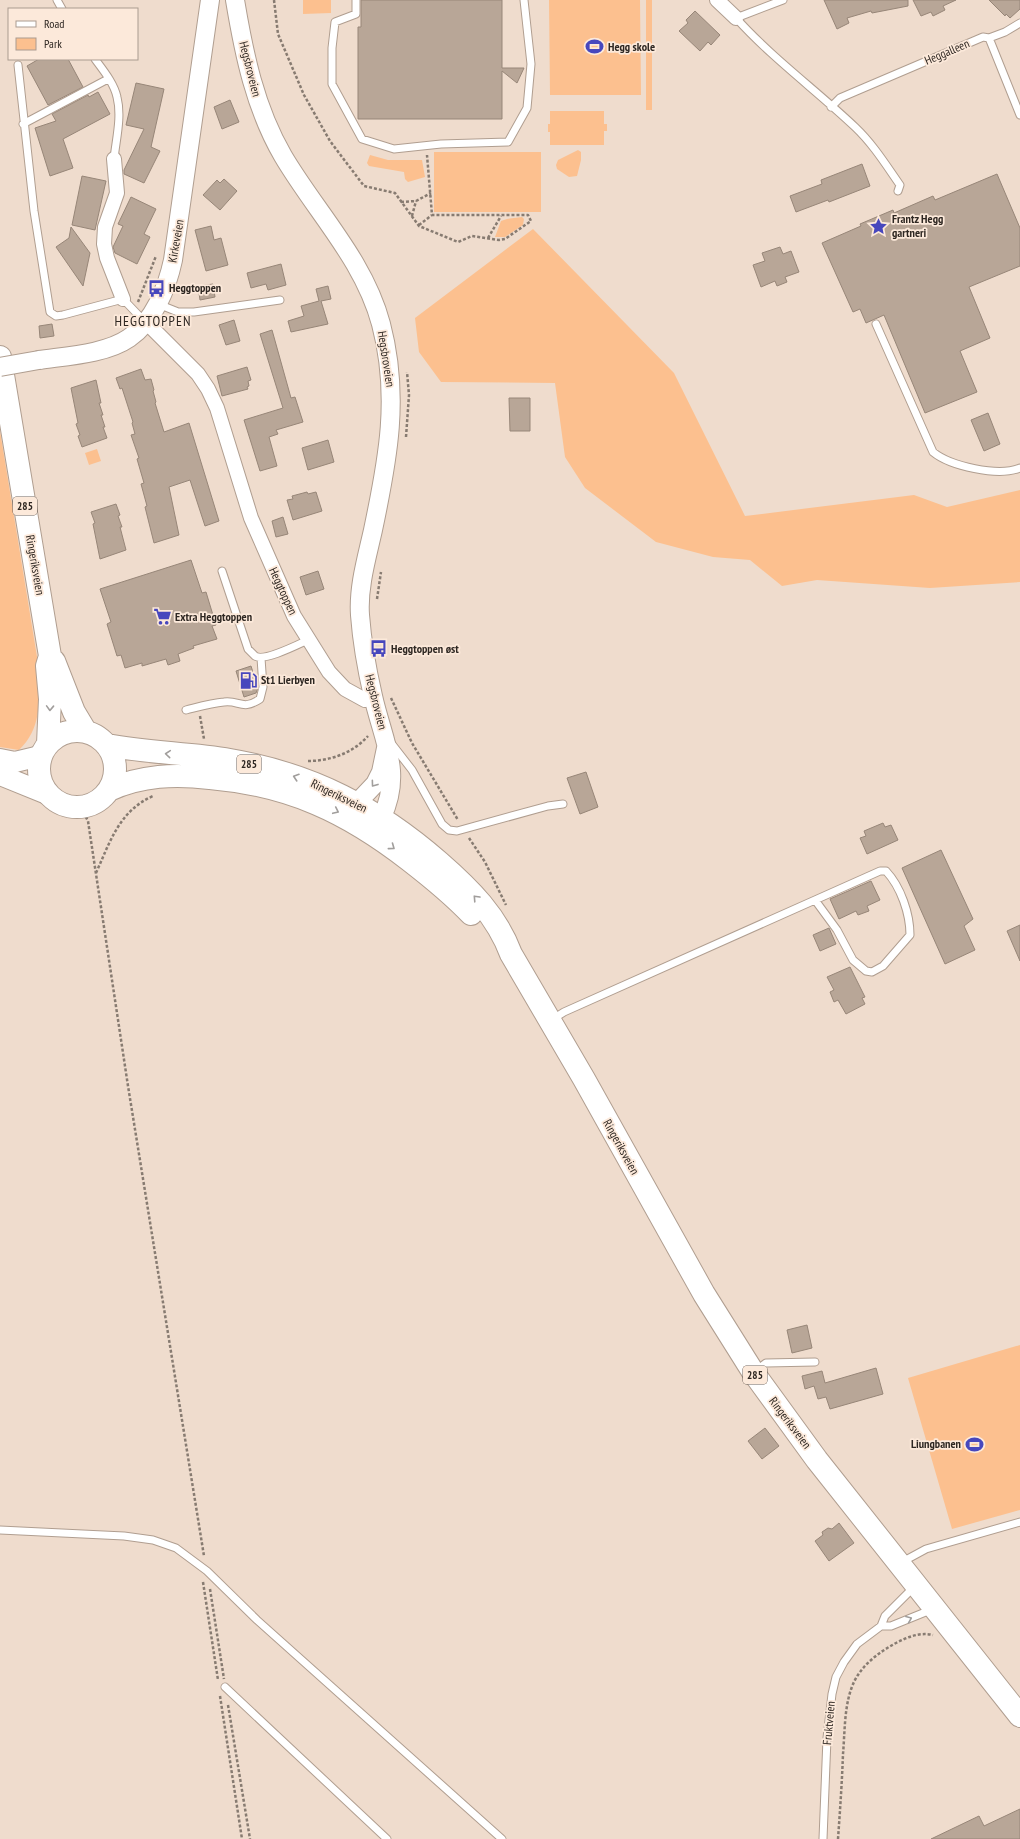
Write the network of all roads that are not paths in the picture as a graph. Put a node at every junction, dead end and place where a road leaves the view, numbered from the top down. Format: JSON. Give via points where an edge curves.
{"nodes":[{"id":1,"x":210,"y":0,"type":"edge"},
{"id":2,"x":235,"y":0,"type":"edge"},
{"id":3,"x":356,"y":0,"type":"edge"},
{"id":4,"x":524,"y":0,"type":"edge"},
{"id":5,"x":717,"y":0,"type":"edge"},
{"id":6,"x":783,"y":0,"type":"edge"},
{"id":7,"x":736,"y":18,"type":"junction"},
{"id":8,"x":1020,"y":23,"type":"edge"},
{"id":9,"x":989,"y":38,"type":"junction"},
{"id":10,"x":96,"y":60,"type":"edge"},
{"id":11,"x":18,"y":65,"type":"dead end"},
{"id":12,"x":108,"y":79,"type":"junction"},
{"id":13,"x":831,"y":107,"type":"junction"},
{"id":14,"x":1020,"y":115,"type":"edge"},
{"id":15,"x":23,"y":124,"type":"junction"},
{"id":16,"x":114,"y":159,"type":"joint"},
{"id":17,"x":898,"y":191,"type":"dead end"},
{"id":18,"x":123,"y":299,"type":"junction"},
{"id":19,"x":280,"y":300,"type":"dead end"},
{"id":20,"x":158,"y":304,"type":"junction"},
{"id":21,"x":146,"y":322,"type":"junction"},
{"id":22,"x":876,"y":324,"type":"dead end"},
{"id":23,"x":0,"y":357,"type":"edge"},
{"id":24,"x":0,"y":367,"type":"edge"},
{"id":25,"x":1020,"y":468,"type":"edge"},
{"id":26,"x":222,"y":571,"type":"dead end"},
{"id":27,"x":308,"y":640,"type":"junction"},
{"id":28,"x":50,"y":656,"type":"junction"},
{"id":29,"x":261,"y":658,"type":"junction"},
{"id":30,"x":382,"y":697,"type":"junction"},
{"id":31,"x":186,"y":710,"type":"dead end"},
{"id":32,"x":86,"y":732,"type":"junction"},
{"id":33,"x":380,"y":738,"type":"junction"},
{"id":34,"x":107,"y":745,"type":"junction"},
{"id":35,"x":44,"y":750,"type":"junction"},
{"id":36,"x":0,"y":759,"type":"edge"},
{"id":37,"x":0,"y":775,"type":"edge"},
{"id":38,"x":109,"y":790,"type":"junction"},
{"id":39,"x":47,"y":794,"type":"junction"},
{"id":40,"x":357,"y":803,"type":"junction"},
{"id":41,"x":563,"y":804,"type":"dead end"},
{"id":42,"x":382,"y":818,"type":"junction"},
{"id":43,"x":360,"y":825,"type":"junction"},
{"id":44,"x":815,"y":900,"type":"junction"},
{"id":45,"x":511,"y":954,"type":"junction"},
{"id":46,"x":551,"y":1021,"type":"junction"},
{"id":47,"x":815,"y":1362,"type":"dead end"},
{"id":48,"x":753,"y":1372,"type":"junction"},
{"id":49,"x":1020,"y":1522,"type":"edge"},
{"id":50,"x":0,"y":1530,"type":"edge"},
{"id":51,"x":900,"y":1563,"type":"junction"},
{"id":52,"x":917,"y":1584,"type":"junction"},
{"id":53,"x":936,"y":1608,"type":"junction"},
{"id":54,"x":881,"y":1626,"type":"junction"},
{"id":55,"x":226,"y":1687,"type":"dead end"},
{"id":56,"x":1020,"y":1716,"type":"edge"},
{"id":57,"x":387,"y":1839,"type":"edge"},
{"id":58,"x":502,"y":1839,"type":"edge"},
{"id":59,"x":823,"y":1839,"type":"edge"}],
"edges":[{"from":1,"to":20,"type":"street","name":"Kirkeveien","via":[[173,260]]},
{"from":2,"to":30,"type":"street","name":"Hegsbroveien","via":[[249,74],[259,104],[283,156],[340,240],[364,281],[381,324],[391,397],[389,449],[364,573],[359,612],[362,642]]},
{"from":3,"to":4,"type":"lane","via":[[356,14],[335,22],[332,84],[362,139],[394,148],[508,142],[527,108],[530,64]]},
{"from":5,"to":7,"type":"street"},
{"from":6,"to":7,"type":"lane"},
{"from":7,"to":13,"type":"lane"},
{"from":8,"to":9,"type":"lane","name":"Heggalleen"},
{"from":9,"to":13,"type":"lane","name":"Heggalleen","via":[[983,37],[840,98]]},
{"from":9,"to":14,"type":"lane"},
{"from":10,"to":12,"type":"lane"},
{"from":11,"to":15,"type":"lane"},
{"from":12,"to":15,"type":"lane"},
{"from":12,"to":16,"type":"lane","via":[[117,96],[119,116]]},
{"from":13,"to":17,"type":"lane","via":[[855,127],[870,144],[900,185]]},
{"from":15,"to":18,"type":"lane","via":[[50,312],[56,316],[64,315]]},
{"from":16,"to":18,"type":"street","name":"Heggtoppen","via":[[117,193],[105,227],[104,244]]},
{"from":18,"to":21,"type":"lane","name":"Heggtoppen"},
{"from":19,"to":20,"type":"lane","via":[[194,312],[178,312]]},
{"from":20,"to":21,"type":"street","name":"Kirkeveien"},
{"from":21,"to":24,"type":"street","name":"Kirkeveien","bridge":true,"via":[[129,338],[95,351]]},
{"from":21,"to":27,"type":"street","name":"Heggtoppen","via":[[198,374],[208,389],[217,408],[251,518],[282,592]]},
{"from":22,"to":25,"type":"lane","via":[[933,452],[949,462],[989,471],[1004,472]]},
{"from":23,"to":28,"type":"main road","name":"Ringeriksveien","number":"285"},
{"from":26,"to":29,"type":"lane","via":[[248,649]]},
{"from":27,"to":29,"type":"lane"},
{"from":27,"to":30,"type":"street","name":"Heggtoppen","via":[[340,685],[365,700]]},
{"from":28,"to":32,"type":"main road","name":"Ringeriksveien","number":"285","via":[[74,712]]},
{"from":28,"to":35,"type":"main road","name":"Ringeriksveien","number":"285","one_way":true,"via":[[47,666],[50,699]]},
{"from":29,"to":31,"type":"lane","via":[[263,687],[260,699],[253,704],[244,706],[225,702]]},
{"from":30,"to":33,"type":"street","name":"Hegsbroveien"},
{"from":32,"to":34,"type":"main road","number":"285"},
{"from":32,"to":35,"type":"main road","via":[[64,733]]},
{"from":33,"to":40,"type":"street","name":"Hegsbroveien","one_way":true,"via":[[381,772],[375,784]]},
{"from":33,"to":41,"type":"lane","via":[[412,770],[442,824],[449,830],[457,831]]},
{"from":33,"to":42,"type":"street","name":"Hegsbroveien","via":[[392,768],[390,795]]},
{"from":34,"to":38,"type":"main road","via":[[114,758],[115,767],[114,782]]},
{"from":40,"to":34,"type":"main road","name":"Ringeriksveien","number":"285","one_way":true,"via":[[315,783],[208,751],[149,752]]},
{"from":35,"to":36,"type":"main road","via":[[14,762]]},
{"from":35,"to":39,"type":"main road","number":"285","via":[[39,776]]},
{"from":37,"to":39,"type":"main road"},
{"from":38,"to":39,"type":"main road","number":"285","via":[[99,801],[81,808],[62,805]]},
{"from":38,"to":43,"type":"main road","name":"Ringeriksveien","number":"285","one_way":true,"via":[[150,777],[178,775],[232,779],[261,784],[306,798]]},
{"from":40,"to":42,"type":"main road","name":"Ringeriksveien","number":"285"},
{"from":40,"to":43,"type":"street"},
{"from":42,"to":43,"type":"street"},
{"from":45,"to":42,"type":"main road","name":"Ringeriksveien","number":"285","one_way":true,"via":[[494,917],[456,877]]},
{"from":43,"to":45,"type":"main road","name":"Ringeriksveien","number":"285","one_way":true,"via":[[392,846],[446,889],[497,943]]},
{"from":44,"to":44,"type":"lane","via":[[873,874],[886,871],[895,883],[906,908],[910,921],[910,935],[883,966],[872,972],[866,971],[853,960],[837,930]]},
{"from":44,"to":46,"type":"lane","via":[[564,1012]]},
{"from":45,"to":46,"type":"main road","name":"Ringeriksveien","number":"285"},
{"from":46,"to":48,"type":"main road","name":"Ringeriksveien","number":"285","via":[[697,1281]]},
{"from":47,"to":48,"type":"lane","via":[[766,1364]]},
{"from":48,"to":51,"type":"main road","name":"Ringeriksveien","number":"285","via":[[817,1460]]},
{"from":49,"to":51,"type":"lane","via":[[926,1549]]},
{"from":50,"to":58,"type":"lane","via":[[124,1536],[153,1540],[176,1548],[207,1572],[257,1620]]},
{"from":51,"to":52,"type":"main road","name":"Ringeriksveien","number":"285"},
{"from":52,"to":53,"type":"main road","name":"Ringeriksveien","number":"285"},
{"from":52,"to":54,"type":"lane","name":"Fruktveien","via":[[885,1616]]},
{"from":54,"to":53,"type":"lane","name":"Fruktveien","one_way":true,"via":[[891,1626]]},
{"from":53,"to":56,"type":"main road","name":"Ringeriksveien","number":"285"},
{"from":54,"to":59,"type":"lane","name":"Fruktveien","via":[[858,1644],[850,1654],[840,1669],[834,1685],[827,1738]]},
{"from":55,"to":57,"type":"lane"}]}
